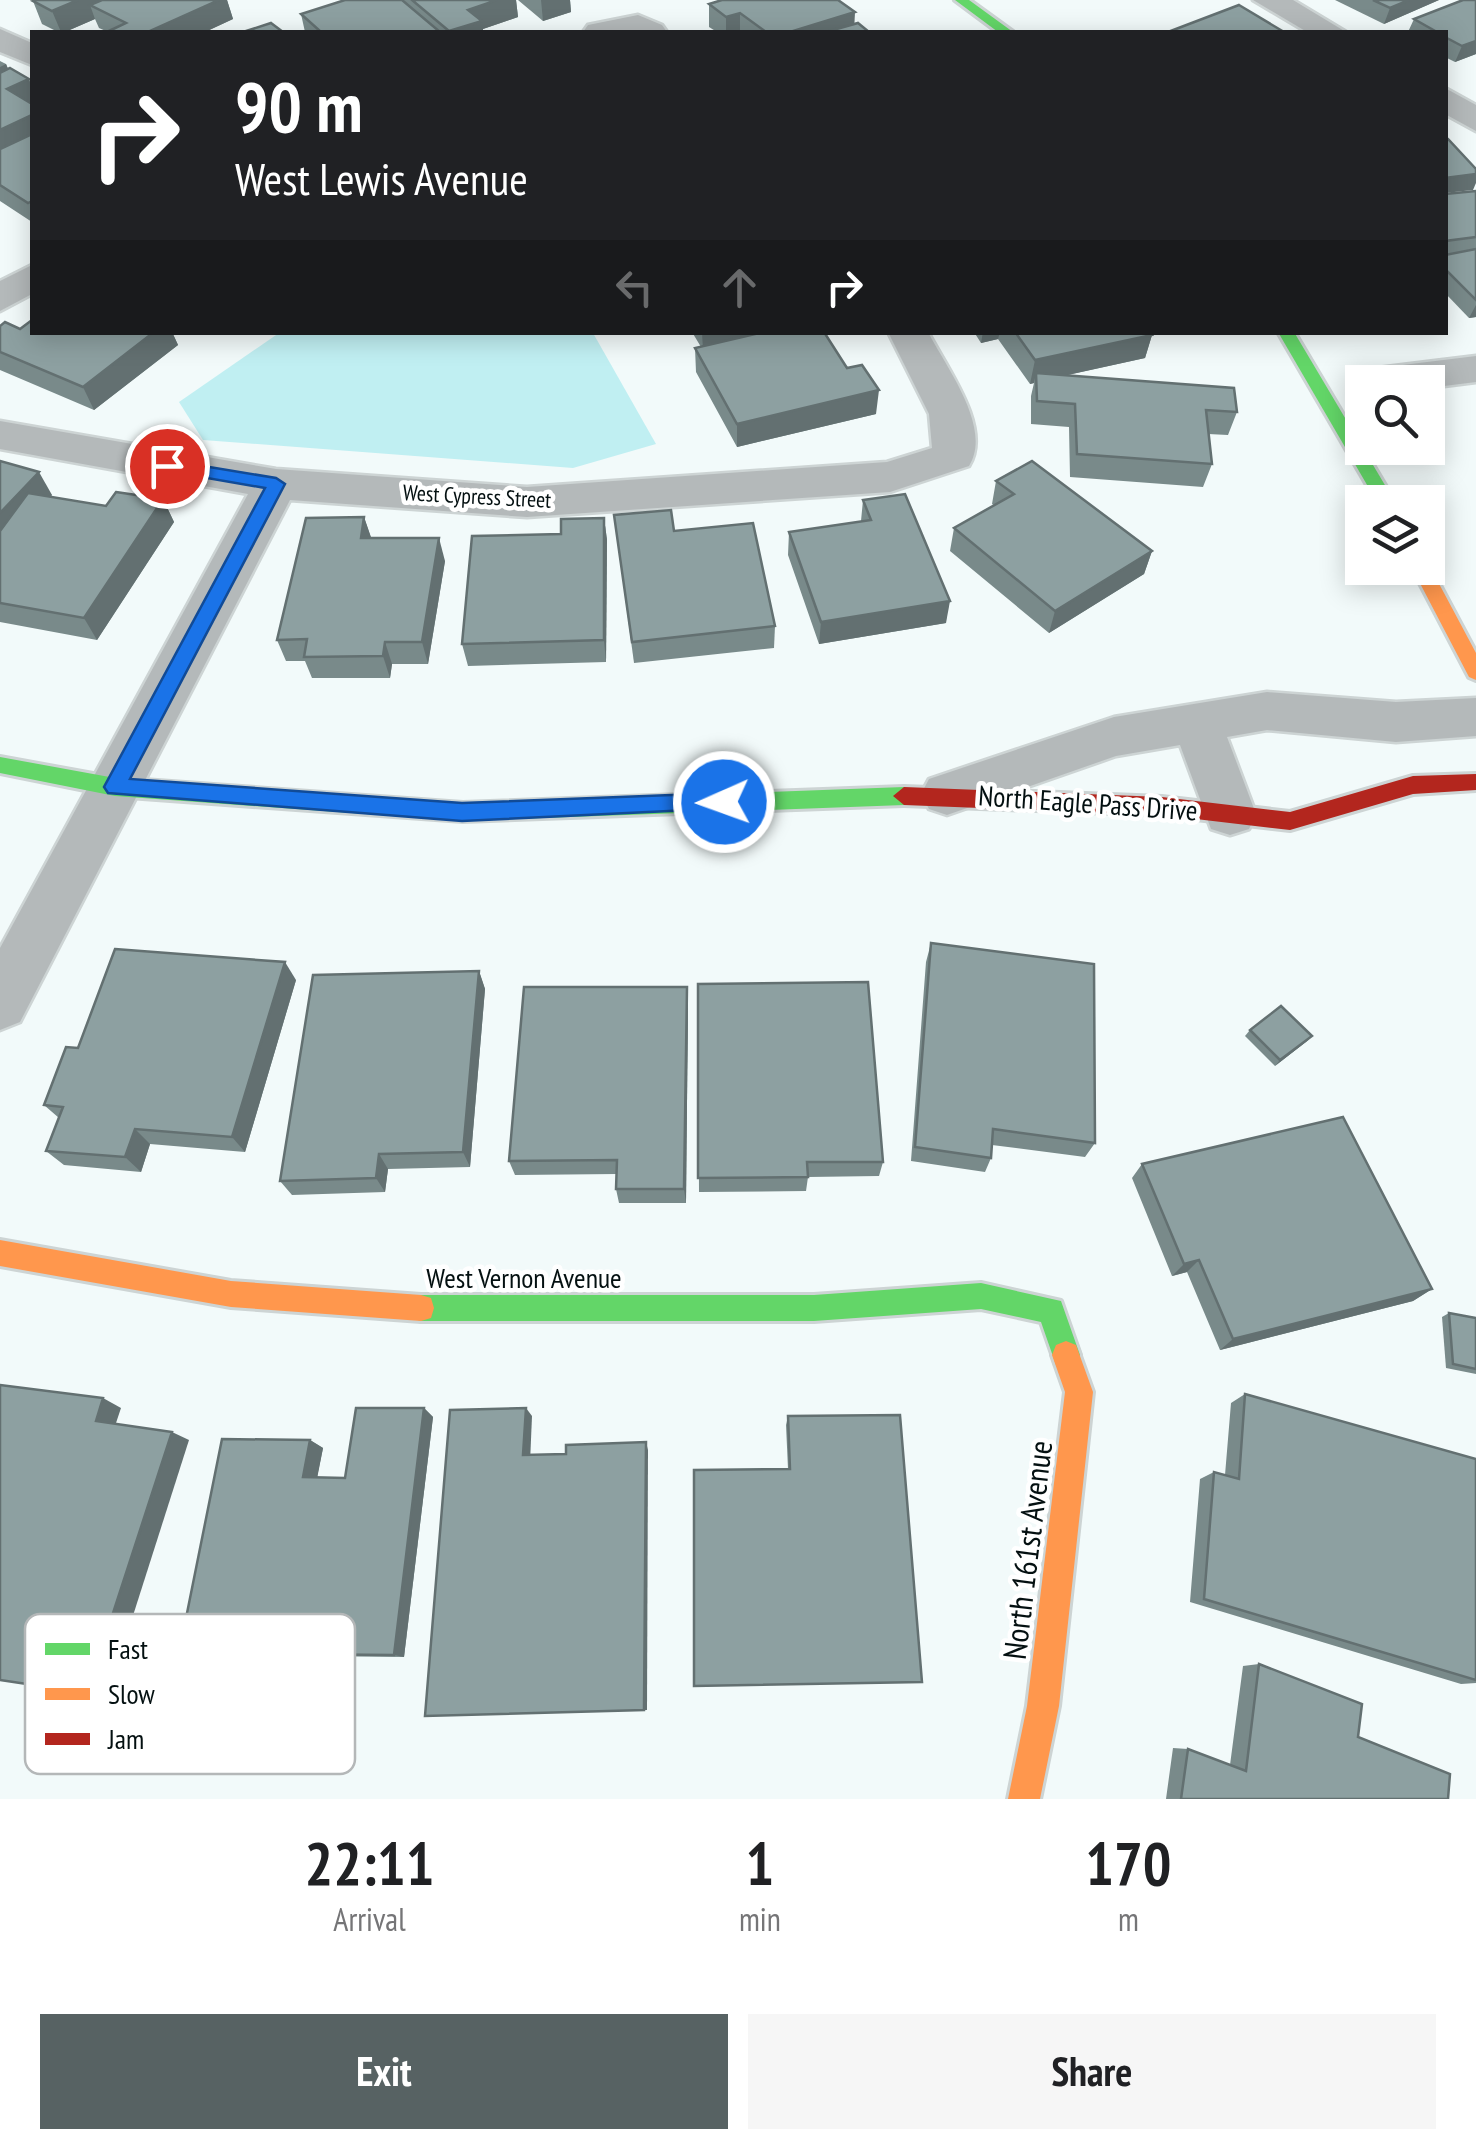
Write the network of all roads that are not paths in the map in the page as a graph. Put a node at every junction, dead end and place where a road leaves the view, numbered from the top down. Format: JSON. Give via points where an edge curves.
{"nodes":[{"id":1,"x":960,"y":0,"type":"edge"},
{"id":2,"x":1269,"y":0,"type":"edge"},
{"id":3,"x":1003,"y":30,"type":"edge"},
{"id":4,"x":1326,"y":30,"type":"edge"},
{"id":5,"x":0,"y":39,"type":"edge"},
{"id":6,"x":30,"y":54,"type":"edge"},
{"id":7,"x":1448,"y":100,"type":"edge"},
{"id":8,"x":1476,"y":121,"type":"edge"},
{"id":9,"x":30,"y":278,"type":"edge"},
{"id":10,"x":0,"y":299,"type":"edge"},
{"id":11,"x":910,"y":335,"type":"edge"},
{"id":12,"x":1288,"y":335,"type":"edge"},
{"id":13,"x":1476,"y":369,"type":"edge"},
{"id":14,"x":1445,"y":373,"type":"edge"},
{"id":15,"x":1345,"y":386,"type":"edge"},
{"id":16,"x":1321,"y":389,"type":"junction"},
{"id":17,"x":0,"y":435,"type":"edge"},
{"id":18,"x":276,"y":484,"type":"junction"},
{"id":19,"x":1376,"y":485,"type":"edge"},
{"id":20,"x":1430,"y":585,"type":"edge"},
{"id":21,"x":1476,"y":672,"type":"edge"},
{"id":22,"x":1476,"y":717,"type":"edge"},
{"id":23,"x":1197,"y":723,"type":"junction"},
{"id":24,"x":0,"y":765,"type":"edge"},
{"id":25,"x":1476,"y":782,"type":"edge"},
{"id":26,"x":115,"y":787,"type":"junction"},
{"id":27,"x":948,"y":794,"type":"junction"},
{"id":28,"x":1230,"y":814,"type":"junction"},
{"id":29,"x":0,"y":1004,"type":"edge"},
{"id":30,"x":0,"y":1253,"type":"edge"},
{"id":31,"x":1051,"y":1311,"type":"joint"},
{"id":32,"x":1024,"y":1799,"type":"edge"}],
"edges":[{"from":1,"to":3,"type":"street"},
{"from":2,"to":4,"type":"street"},
{"from":5,"to":6,"type":"street"},
{"from":7,"to":8,"type":"street"},
{"from":9,"to":10,"type":"street"},
{"from":11,"to":18,"type":"street","name":"West Cypress Street","via":[[950,414],[954,456],[890,478],[527,502]]},
{"from":12,"to":16,"type":"street"},
{"from":13,"to":14,"type":"street"},
{"from":15,"to":16,"type":"street"},
{"from":16,"to":19,"type":"street"},
{"from":17,"to":18,"type":"street","name":"West Cypress Street"},
{"from":18,"to":26,"type":"street"},
{"from":20,"to":21,"type":"street"},
{"from":22,"to":23,"type":"street","name":"North Eagle Pass Drive","via":[[1396,722],[1267,711]]},
{"from":23,"to":27,"type":"street","name":"North Eagle Pass Drive","via":[[1114,737]]},
{"from":23,"to":28,"type":"street","name":"North Eagle Pass Drive"},
{"from":24,"to":26,"type":"street","name":"North Eagle Pass Drive"},
{"from":25,"to":28,"type":"street","name":"North Eagle Pass Drive","via":[[1413,785],[1290,821]]},
{"from":26,"to":27,"type":"street","name":"North Eagle Pass Drive","via":[[462,812]]},
{"from":26,"to":29,"type":"street"},
{"from":27,"to":28,"type":"street","name":"North Eagle Pass Drive"},
{"from":30,"to":31,"type":"street","name":"West Vernon Avenue","via":[[231,1294],[417,1308],[814,1308],[981,1296]]},
{"from":31,"to":32,"type":"street","name":"North 161st Avenue","via":[[1078,1392],[1042,1706]]}]}
